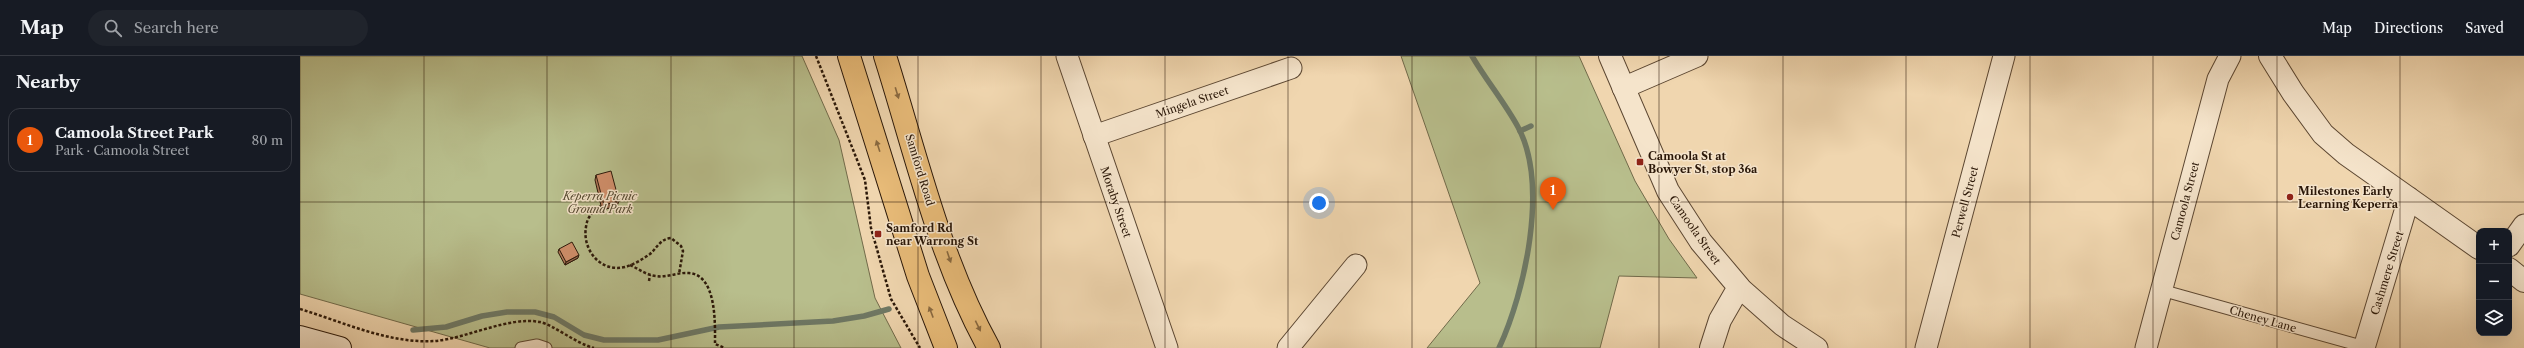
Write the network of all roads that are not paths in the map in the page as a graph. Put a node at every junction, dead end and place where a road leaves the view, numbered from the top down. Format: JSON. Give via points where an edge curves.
{"nodes":[{"id":1,"x":849,"y":56,"type":"edge"},
{"id":2,"x":885,"y":56,"type":"edge"},
{"id":3,"x":1067,"y":56,"type":"edge"},
{"id":4,"x":1610,"y":56,"type":"edge"},
{"id":5,"x":1697,"y":56,"type":"edge"},
{"id":6,"x":2004,"y":56,"type":"edge"},
{"id":7,"x":2230,"y":56,"type":"edge"},
{"id":8,"x":2270,"y":56,"type":"edge"},
{"id":9,"x":1290,"y":68,"type":"dead end"},
{"id":10,"x":1623,"y":88,"type":"junction"},
{"id":11,"x":1094,"y":136,"type":"junction"},
{"id":12,"x":2409,"y":198,"type":"junction"},
{"id":13,"x":2524,"y":225,"type":"edge"},
{"id":14,"x":2512,"y":242,"type":"edge"},
{"id":15,"x":2476,"y":246,"type":"edge"},
{"id":16,"x":1356,"y":265,"type":"dead end"},
{"id":17,"x":2512,"y":272,"type":"edge"},
{"id":18,"x":2524,"y":281,"type":"edge"},
{"id":19,"x":1739,"y":287,"type":"junction"},
{"id":20,"x":2162,"y":290,"type":"junction"},
{"id":21,"x":300,"y":337,"type":"edge"},
{"id":22,"x":340,"y":348,"type":"edge"},
{"id":23,"x":521,"y":348,"type":"edge"},
{"id":24,"x":546,"y":348,"type":"edge"},
{"id":25,"x":946,"y":348,"type":"edge"},
{"id":26,"x":989,"y":348,"type":"edge"},
{"id":27,"x":1166,"y":348,"type":"edge"},
{"id":28,"x":1288,"y":348,"type":"edge"},
{"id":29,"x":1711,"y":348,"type":"edge"},
{"id":30,"x":1817,"y":348,"type":"edge"},
{"id":31,"x":1926,"y":348,"type":"edge"},
{"id":32,"x":2146,"y":348,"type":"edge"},
{"id":33,"x":2364,"y":348,"type":"edge"}],
"edges":[{"from":25,"to":1,"type":"main road","one_way":true,"via":[[918,276]]},
{"from":2,"to":26,"type":"main road","name":"Samford Road","one_way":true,"via":[[951,264]]},
{"from":3,"to":11,"type":"street","name":"Moraby Street"},
{"from":4,"to":10,"type":"street","name":"Camoola Street"},
{"from":5,"to":10,"type":"street"},
{"from":6,"to":31,"type":"street","name":"Perwell Street"},
{"from":7,"to":20,"type":"street","name":"Camoola Street","via":[[2218,79]]},
{"from":8,"to":12,"type":"street","via":[[2323,134],[2346,154]]},
{"from":9,"to":11,"type":"street","name":"Mingela Street"},
{"from":10,"to":19,"type":"street","name":"Camoola Street","via":[[1668,191],[1701,242]]},
{"from":11,"to":27,"type":"street","name":"Moraby Street"},
{"from":12,"to":15,"type":"street"},
{"from":12,"to":33,"type":"street","name":"Cashmere Street"},
{"from":13,"to":14,"type":"street"},
{"from":16,"to":28,"type":"street"},
{"from":17,"to":18,"type":"street"},
{"from":19,"to":29,"type":"street","via":[[1720,320]]},
{"from":19,"to":30,"type":"street","name":"Camoola Street","via":[[1782,325]]},
{"from":20,"to":32,"type":"street","name":"Camoola Street"},
{"from":20,"to":33,"type":"lane","name":"Cheney Lane"},
{"from":21,"to":22,"type":"street"},
{"from":23,"to":24,"type":"lane","via":[[537,345]]}]}
